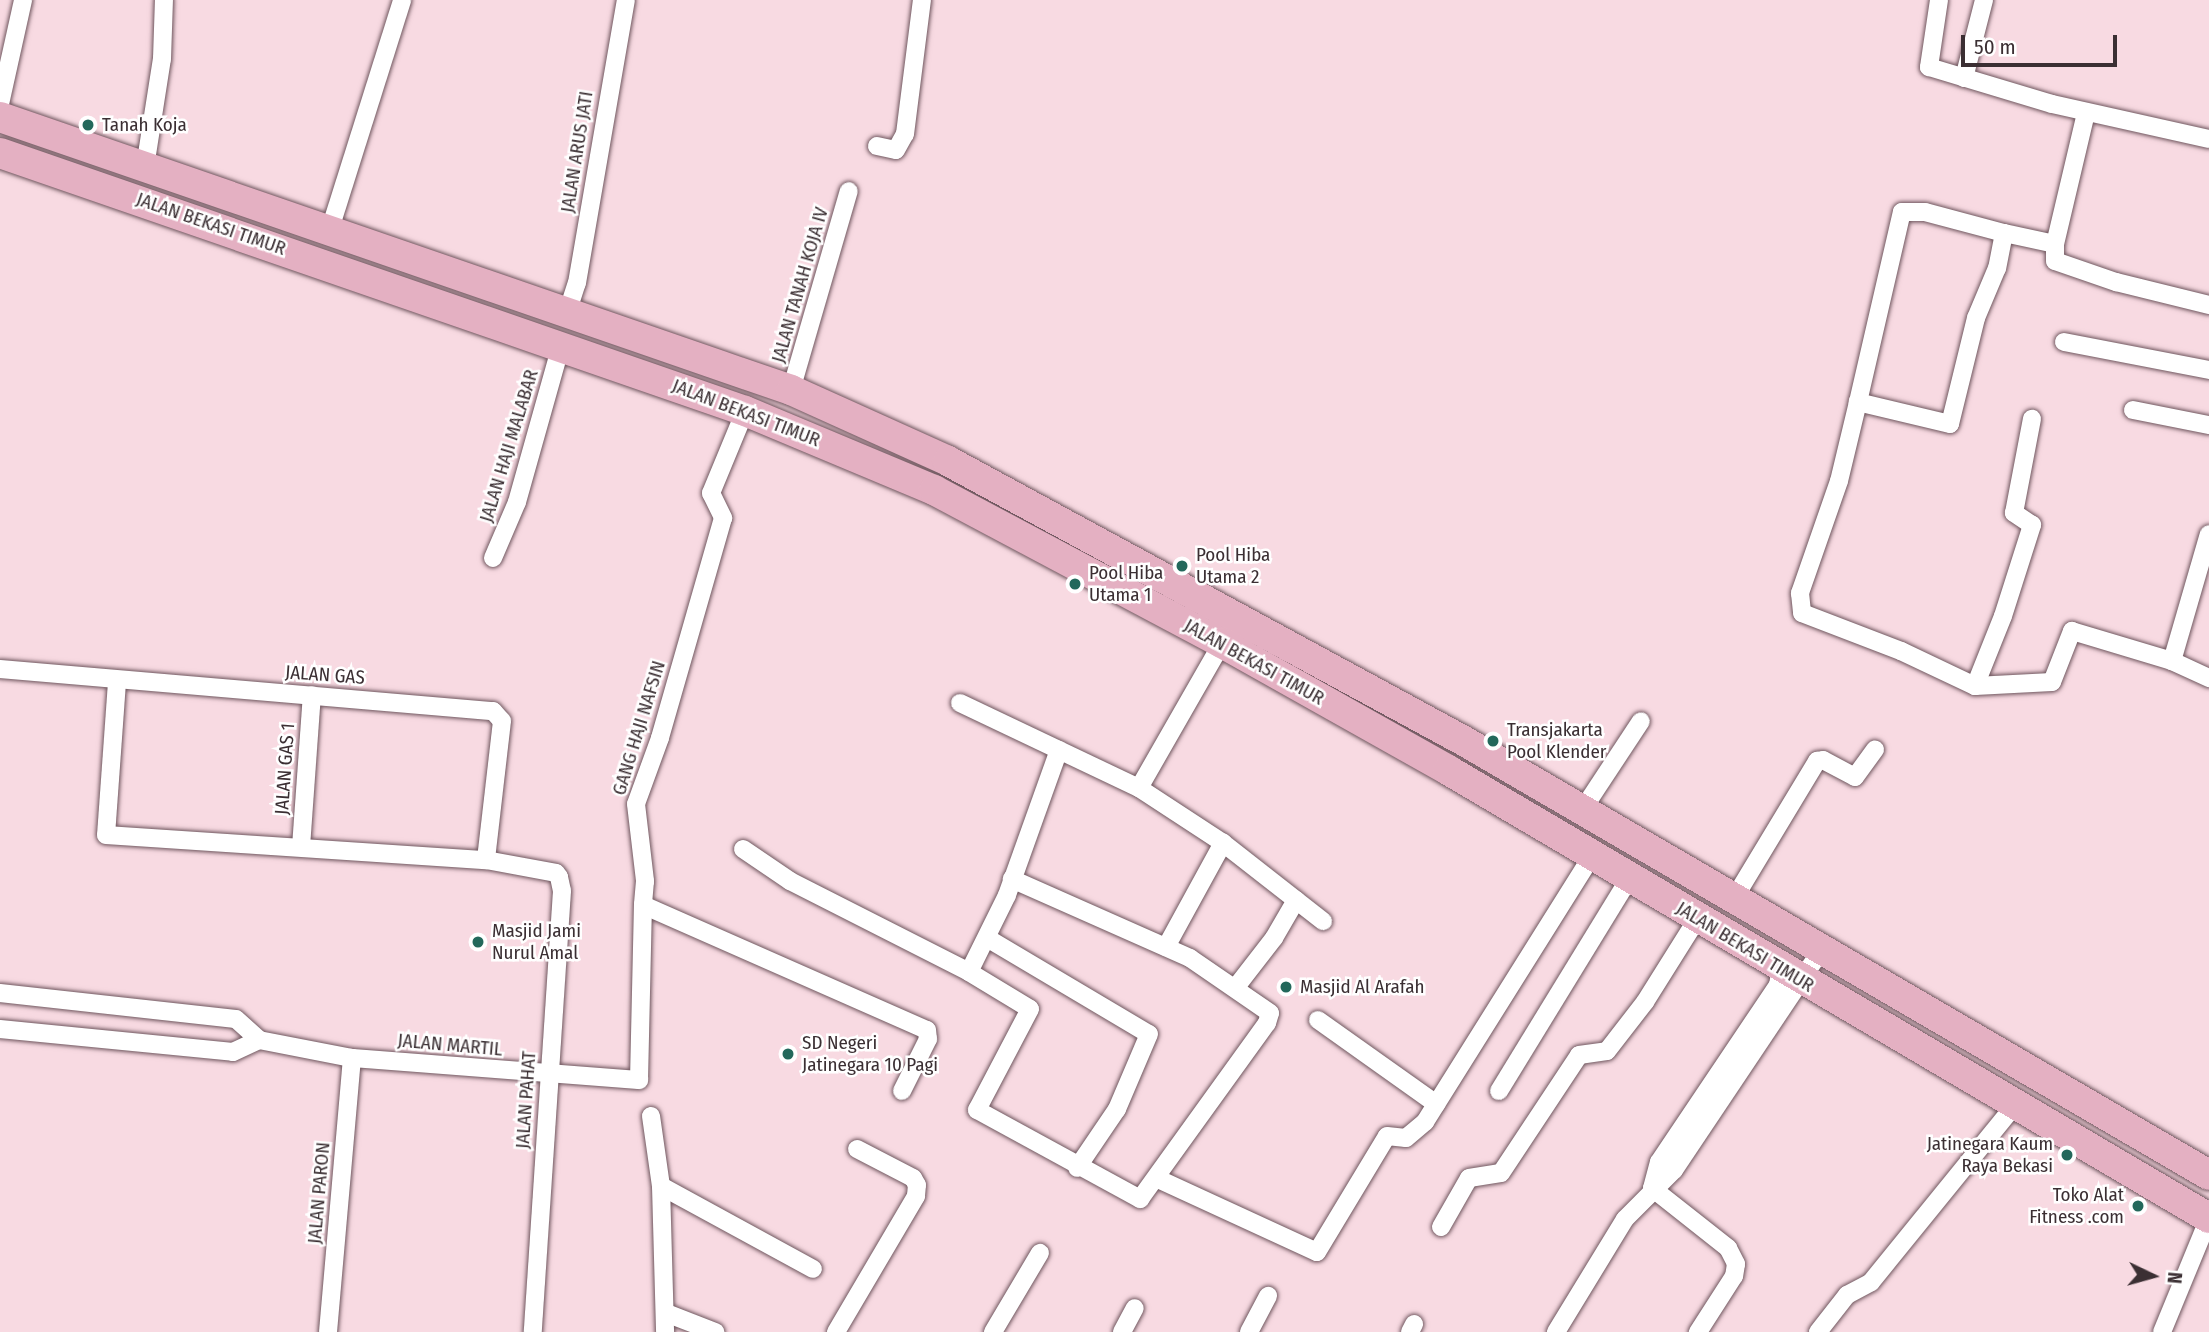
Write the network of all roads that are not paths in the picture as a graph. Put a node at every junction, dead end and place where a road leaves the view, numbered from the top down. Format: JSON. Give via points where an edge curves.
{"nodes":[{"id":1,"x":23,"y":0,"type":"edge"},
{"id":2,"x":164,"y":0,"type":"edge"},
{"id":3,"x":402,"y":0,"type":"edge"},
{"id":4,"x":626,"y":0,"type":"edge"},
{"id":5,"x":922,"y":0,"type":"edge"},
{"id":6,"x":1939,"y":0,"type":"edge"},
{"id":7,"x":1984,"y":0,"type":"edge"},
{"id":8,"x":1964,"y":78,"type":"junction"},
{"id":9,"x":0,"y":104,"type":"edge"},
{"id":10,"x":2086,"y":113,"type":"junction"},
{"id":11,"x":0,"y":117,"type":"edge"},
{"id":12,"x":2209,"y":139,"type":"edge"},
{"id":13,"x":877,"y":146,"type":"dead end"},
{"id":14,"x":0,"y":153,"type":"edge"},
{"id":15,"x":145,"y":166,"type":"junction"},
{"id":16,"x":849,"y":191,"type":"dead end"},
{"id":17,"x":330,"y":229,"type":"junction"},
{"id":18,"x":2004,"y":233,"type":"junction"},
{"id":19,"x":2055,"y":252,"type":"junction"},
{"id":20,"x":2209,"y":305,"type":"edge"},
{"id":21,"x":568,"y":310,"type":"junction"},
{"id":22,"x":2064,"y":342,"type":"dead end"},
{"id":23,"x":561,"y":345,"type":"junction"},
{"id":24,"x":2209,"y":370,"type":"edge"},
{"id":25,"x":791,"y":390,"type":"junction"},
{"id":26,"x":1858,"y":402,"type":"junction"},
{"id":27,"x":2133,"y":410,"type":"dead end"},
{"id":28,"x":745,"y":411,"type":"junction"},
{"id":29,"x":2032,"y":419,"type":"dead end"},
{"id":30,"x":2209,"y":425,"type":"edge"},
{"id":31,"x":2209,"y":534,"type":"edge"},
{"id":32,"x":494,"y":558,"type":"dead end"},
{"id":33,"x":1222,"y":643,"type":"junction"},
{"id":34,"x":2172,"y":661,"type":"junction"},
{"id":35,"x":0,"y":669,"type":"edge"},
{"id":36,"x":2209,"y":678,"type":"edge"},
{"id":37,"x":117,"y":682,"type":"junction"},
{"id":38,"x":1975,"y":686,"type":"junction"},
{"id":39,"x":312,"y":695,"type":"junction"},
{"id":40,"x":960,"y":703,"type":"dead end"},
{"id":41,"x":1641,"y":721,"type":"dead end"},
{"id":42,"x":1875,"y":749,"type":"dead end"},
{"id":43,"x":1059,"y":750,"type":"junction"},
{"id":44,"x":1139,"y":789,"type":"junction"},
{"id":45,"x":1584,"y":809,"type":"junction"},
{"id":46,"x":1223,"y":843,"type":"junction"},
{"id":47,"x":301,"y":847,"type":"junction"},
{"id":48,"x":743,"y":849,"type":"dead end"},
{"id":49,"x":1592,"y":856,"type":"junction"},
{"id":50,"x":486,"y":860,"type":"junction"},
{"id":51,"x":1012,"y":879,"type":"junction"},
{"id":52,"x":1629,"y":879,"type":"junction"},
{"id":53,"x":1735,"y":897,"type":"junction"},
{"id":54,"x":1296,"y":900,"type":"junction"},
{"id":55,"x":643,"y":905,"type":"junction"},
{"id":56,"x":1697,"y":919,"type":"junction"},
{"id":57,"x":1324,"y":921,"type":"dead end"},
{"id":58,"x":987,"y":938,"type":"junction"},
{"id":59,"x":1166,"y":947,"type":"junction"},
{"id":60,"x":1822,"y":949,"type":"junction"},
{"id":61,"x":969,"y":972,"type":"junction"},
{"id":62,"x":1791,"y":974,"type":"junction"},
{"id":63,"x":1236,"y":987,"type":"junction"},
{"id":64,"x":0,"y":993,"type":"edge"},
{"id":65,"x":1318,"y":1020,"type":"dead end"},
{"id":66,"x":0,"y":1029,"type":"edge"},
{"id":67,"x":259,"y":1040,"type":"junction"},
{"id":68,"x":352,"y":1058,"type":"junction"},
{"id":69,"x":548,"y":1074,"type":"junction"},
{"id":70,"x":639,"y":1080,"type":"joint"},
{"id":71,"x":902,"y":1091,"type":"dead end"},
{"id":72,"x":1499,"y":1091,"type":"dead end"},
{"id":73,"x":1436,"y":1104,"type":"junction"},
{"id":74,"x":2014,"y":1106,"type":"junction"},
{"id":75,"x":651,"y":1116,"type":"dead end"},
{"id":76,"x":857,"y":1149,"type":"dead end"},
{"id":77,"x":1077,"y":1168,"type":"junction"},
{"id":78,"x":2206,"y":1173,"type":"edge"},
{"id":79,"x":1156,"y":1178,"type":"junction"},
{"id":80,"x":661,"y":1186,"type":"junction"},
{"id":81,"x":1652,"y":1188,"type":"junction"},
{"id":82,"x":2209,"y":1218,"type":"edge"},
{"id":83,"x":1441,"y":1227,"type":"dead end"},
{"id":84,"x":1040,"y":1253,"type":"dead end"},
{"id":85,"x":813,"y":1269,"type":"dead end"},
{"id":86,"x":1268,"y":1296,"type":"dead end"},
{"id":87,"x":1135,"y":1308,"type":"dead end"},
{"id":88,"x":666,"y":1313,"type":"junction"},
{"id":89,"x":328,"y":1332,"type":"edge"},
{"id":90,"x":533,"y":1332,"type":"edge"},
{"id":91,"x":665,"y":1332,"type":"edge"},
{"id":92,"x":715,"y":1332,"type":"edge"},
{"id":93,"x":836,"y":1332,"type":"edge"},
{"id":94,"x":993,"y":1332,"type":"edge"},
{"id":95,"x":1122,"y":1332,"type":"edge"},
{"id":96,"x":1248,"y":1332,"type":"edge"},
{"id":97,"x":1556,"y":1332,"type":"edge"},
{"id":98,"x":1698,"y":1332,"type":"edge"},
{"id":99,"x":1818,"y":1332,"type":"edge"},
{"id":100,"x":2162,"y":1332,"type":"edge"}],
"edges":[{"from":1,"to":9,"type":"street"},
{"from":2,"to":15,"type":"street","via":[[162,59]]},
{"from":3,"to":17,"type":"street"},
{"from":4,"to":21,"type":"street","name":"JALAN ARUS JATI"},
{"from":5,"to":13,"type":"street","via":[[905,134],[896,150]]},
{"from":6,"to":8,"type":"street","via":[[1929,67]]},
{"from":7,"to":8,"type":"street"},
{"from":8,"to":10,"type":"street"},
{"from":10,"to":12,"type":"street"},
{"from":10,"to":19,"type":"street"},
{"from":11,"to":15,"type":"main road","name":"JALAN BEKASI TIMUR"},
{"from":14,"to":23,"type":"main road","name":"JALAN BEKASI TIMUR"},
{"from":15,"to":17,"type":"main road","name":"JALAN BEKASI TIMUR"},
{"from":16,"to":25,"type":"street","name":"JALAN TANAH KOJA IV"},
{"from":17,"to":21,"type":"main road","name":"JALAN BEKASI TIMUR"},
{"from":18,"to":19,"type":"street"},
{"from":18,"to":26,"type":"street","via":[[1997,268],[1976,318],[1951,422]]},
{"from":18,"to":26,"type":"street","via":[[1925,212],[1902,212]]},
{"from":19,"to":20,"type":"street","via":[[2116,282]]},
{"from":21,"to":25,"type":"main road","name":"JALAN BEKASI TIMUR"},
{"from":22,"to":24,"type":"street"},
{"from":23,"to":28,"type":"main road","name":"JALAN BEKASI TIMUR"},
{"from":23,"to":32,"type":"street","name":"JALAN HAJI MALABAR","via":[[517,502]]},
{"from":25,"to":45,"type":"main road","name":"JALAN BEKASI TIMUR","via":[[1017,497]]},
{"from":26,"to":38,"type":"street","via":[[1839,481],[1800,593],[1802,613]]},
{"from":27,"to":30,"type":"street"},
{"from":28,"to":33,"type":"main road","name":"JALAN BEKASI TIMUR","via":[[934,491]]},
{"from":28,"to":55,"type":"street","name":"GANG HAJI NAFSIN","via":[[711,493],[723,518],[660,738],[636,804],[645,881]]},
{"from":29,"to":38,"type":"street","via":[[2014,513],[2032,525]]},
{"from":31,"to":34,"type":"street"},
{"from":33,"to":44,"type":"street"},
{"from":33,"to":49,"type":"main road","name":"JALAN BEKASI TIMUR"},
{"from":34,"to":36,"type":"street"},
{"from":34,"to":38,"type":"street","via":[[2072,631],[2052,682]]},
{"from":35,"to":37,"type":"street","name":"JALAN GAS"},
{"from":37,"to":39,"type":"street","name":"JALAN GAS"},
{"from":37,"to":47,"type":"street","via":[[106,835]]},
{"from":39,"to":47,"type":"street","name":"JALAN GAS 1"},
{"from":39,"to":50,"type":"street","name":"JALAN GAS","via":[[489,710],[499,715]]},
{"from":40,"to":43,"type":"street"},
{"from":41,"to":45,"type":"street"},
{"from":42,"to":53,"type":"street","via":[[1855,777],[1817,761]]},
{"from":43,"to":44,"type":"street"},
{"from":43,"to":51,"type":"street"},
{"from":44,"to":46,"type":"street"},
{"from":45,"to":53,"type":"main road","name":"JALAN BEKASI TIMUR"},
{"from":46,"to":54,"type":"street"},
{"from":46,"to":59,"type":"street"},
{"from":47,"to":50,"type":"street"},
{"from":48,"to":61,"type":"street","via":[[790,881]]},
{"from":49,"to":52,"type":"main road","name":"JALAN BEKASI TIMUR"},
{"from":49,"to":73,"type":"street"},
{"from":50,"to":69,"type":"street","name":"JALAN PAHAT","via":[[556,873],[562,891]]},
{"from":51,"to":58,"type":"street"},
{"from":51,"to":59,"type":"street"},
{"from":52,"to":56,"type":"main road","name":"JALAN BEKASI TIMUR"},
{"from":52,"to":72,"type":"street"},
{"from":53,"to":60,"type":"main road","name":"JALAN BEKASI TIMUR"},
{"from":54,"to":57,"type":"street"},
{"from":54,"to":63,"type":"street"},
{"from":55,"to":70,"type":"street","name":"GANG HAJI NAFSIN"},
{"from":55,"to":71,"type":"street","via":[[927,1030],[928,1039]]},
{"from":56,"to":62,"type":"main road","name":"JALAN BEKASI TIMUR"},
{"from":56,"to":83,"type":"street","via":[[1607,1051],[1578,1055],[1501,1173],[1469,1178]]},
{"from":58,"to":61,"type":"street"},
{"from":58,"to":77,"type":"street","via":[[1149,1034],[1117,1109]]},
{"from":59,"to":63,"type":"street"},
{"from":60,"to":62,"type":"street"},
{"from":60,"to":78,"type":"main road","name":"JALAN BEKASI TIMUR"},
{"from":61,"to":77,"type":"street","via":[[1031,1012],[977,1110]]},
{"from":62,"to":74,"type":"main road","name":"JALAN BEKASI TIMUR"},
{"from":62,"to":81,"type":"street","via":[[1674,1170]]},
{"from":63,"to":79,"type":"street","via":[[1268,1010],[1270,1017]]},
{"from":64,"to":67,"type":"street","name":"JALAN MARTIL","via":[[236,1019]]},
{"from":65,"to":73,"type":"street"},
{"from":66,"to":67,"type":"street","via":[[233,1052]]},
{"from":67,"to":68,"type":"street","name":"JALAN MARTIL"},
{"from":68,"to":69,"type":"street","name":"JALAN MARTIL"},
{"from":68,"to":89,"type":"street","name":"JALAN PARON"},
{"from":69,"to":70,"type":"street","name":"JALAN MARTIL"},
{"from":69,"to":90,"type":"street","name":"JALAN PAHAT"},
{"from":73,"to":79,"type":"street","via":[[1409,1137],[1387,1136],[1317,1252]]},
{"from":74,"to":82,"type":"main road","name":"JALAN BEKASI TIMUR"},
{"from":74,"to":99,"type":"street","via":[[1871,1282],[1847,1295]]},
{"from":75,"to":80,"type":"street"},
{"from":76,"to":93,"type":"street","via":[[917,1185],[916,1196]]},
{"from":77,"to":79,"type":"street","via":[[1140,1199]]},
{"from":80,"to":85,"type":"street"},
{"from":80,"to":88,"type":"street"},
{"from":81,"to":97,"type":"street","via":[[1625,1219]]},
{"from":81,"to":98,"type":"street","via":[[1728,1248],[1736,1264],[1734,1276]]},
{"from":82,"to":100,"type":"street"},
{"from":84,"to":94,"type":"street"},
{"from":86,"to":96,"type":"street"},
{"from":87,"to":95,"type":"street"},
{"from":88,"to":91,"type":"street"},
{"from":88,"to":92,"type":"street"}]}
